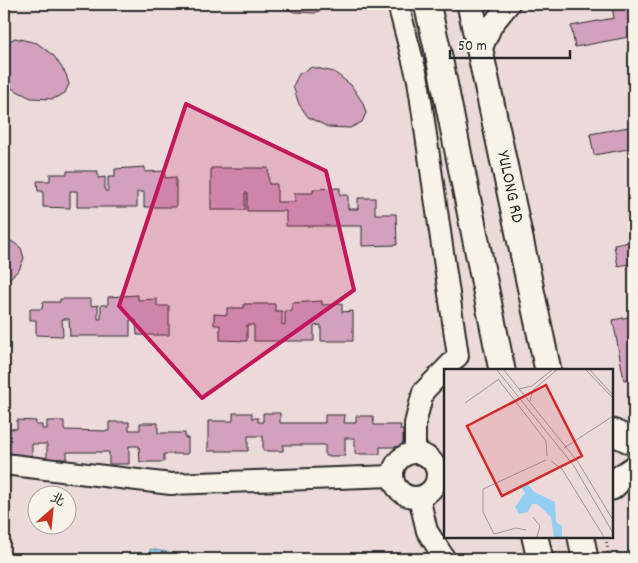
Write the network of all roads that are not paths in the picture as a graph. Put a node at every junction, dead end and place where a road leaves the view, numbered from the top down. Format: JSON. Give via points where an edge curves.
{"nodes":[{"id":1,"x":398,"y":4,"type":"edge"},
{"id":2,"x":427,"y":4,"type":"edge"},
{"id":3,"x":470,"y":4,"type":"edge"},
{"id":4,"x":509,"y":4,"type":"edge"},
{"id":5,"x":480,"y":50,"type":"junction"},
{"id":6,"x":548,"y":368,"type":"edge"},
{"id":7,"x":445,"y":369,"type":"edge"},
{"id":8,"x":502,"y":369,"type":"edge"},
{"id":9,"x":444,"y":370,"type":"edge"},
{"id":10,"x":613,"y":432,"type":"edge"},
{"id":11,"x":634,"y":442,"type":"edge"},
{"id":12,"x":634,"y":448,"type":"edge"},
{"id":13,"x":613,"y":451,"type":"edge"},
{"id":14,"x":415,"y":452,"type":"junction"},
{"id":15,"x":4,"y":464,"type":"edge"},
{"id":16,"x":613,"y":468,"type":"edge"},
{"id":17,"x":634,"y":468,"type":"edge"},
{"id":18,"x":392,"y":476,"type":"junction"},
{"id":19,"x":613,"y":485,"type":"edge"},
{"id":20,"x":419,"y":497,"type":"junction"},
{"id":21,"x":536,"y":538,"type":"edge"},
{"id":22,"x":581,"y":538,"type":"edge"},
{"id":23,"x":591,"y":538,"type":"edge"},
{"id":24,"x":444,"y":559,"type":"edge"},
{"id":25,"x":540,"y":559,"type":"edge"},
{"id":26,"x":587,"y":559,"type":"edge"}],
"edges":[{"from":1,"to":7,"type":"street","via":[[418,80],[458,356]]},
{"from":2,"to":8,"type":"main road"},
{"from":3,"to":5,"type":"main road","name":"YULONG RD"},
{"from":4,"to":5,"type":"street","via":[[492,25]]},
{"from":5,"to":6,"type":"main road","name":"YULONG RD"},
{"from":9,"to":14,"type":"street","via":[[423,392],[415,424]]},
{"from":10,"to":11,"type":"main road"},
{"from":12,"to":13,"type":"main road"},
{"from":14,"to":18,"type":"street","via":[[402,456]]},
{"from":14,"to":20,"type":"street","via":[[432,461],[437,476],[430,491]]},
{"from":15,"to":18,"type":"street","via":[[171,484]]},
{"from":16,"to":17,"type":"main road"},
{"from":17,"to":19,"type":"main road"},
{"from":18,"to":20,"type":"street","via":[[399,491],[406,496]]},
{"from":20,"to":24,"type":"street","via":[[428,531]]},
{"from":21,"to":25,"type":"main road"},
{"from":22,"to":26,"type":"main road"},
{"from":23,"to":26,"type":"main road"}]}
